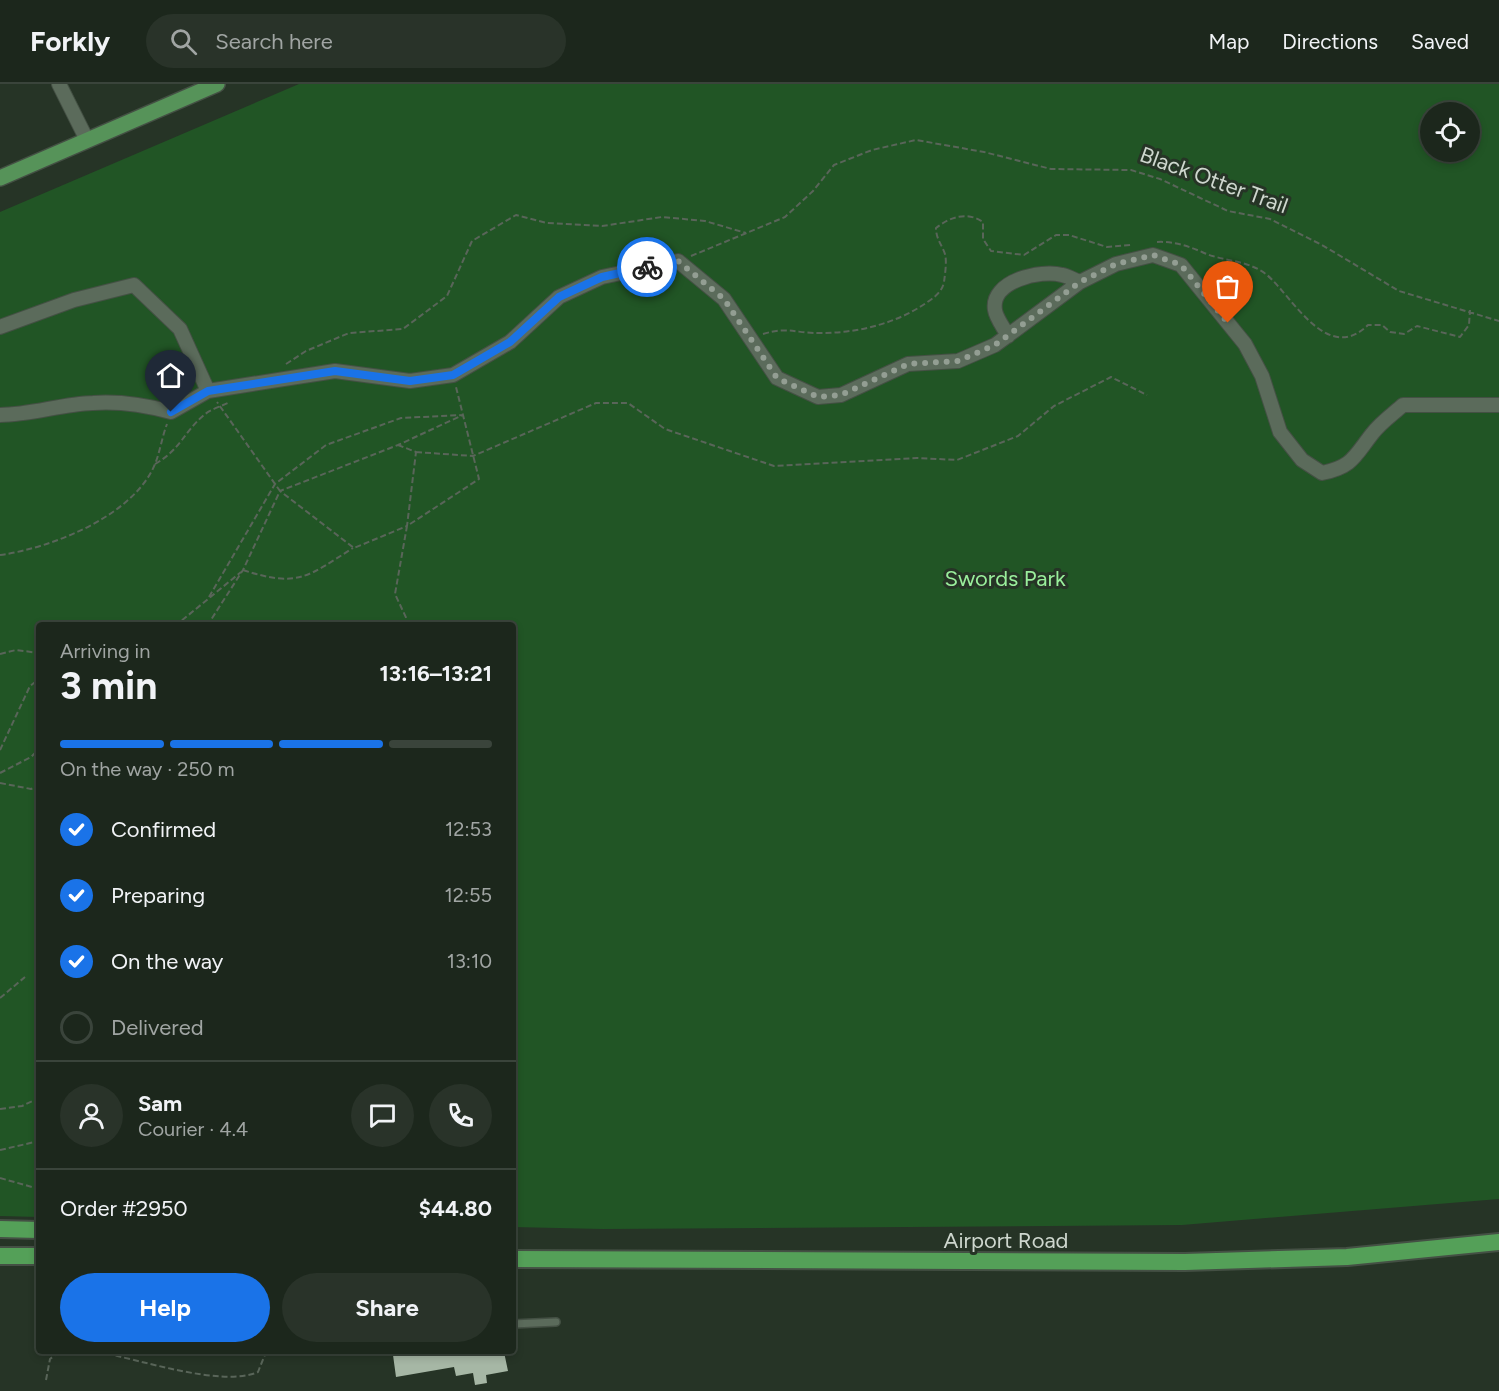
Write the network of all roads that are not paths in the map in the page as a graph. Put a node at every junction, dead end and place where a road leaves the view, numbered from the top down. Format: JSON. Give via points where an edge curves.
{"nodes":[{"id":1,"x":59,"y":84,"type":"edge"},
{"id":2,"x":217,"y":84,"type":"edge"},
{"id":3,"x":87,"y":140,"type":"junction"},
{"id":4,"x":0,"y":178,"type":"edge"},
{"id":5,"x":1080,"y":282,"type":"junction"},
{"id":6,"x":0,"y":327,"type":"edge"},
{"id":7,"x":1008,"y":336,"type":"junction"},
{"id":8,"x":208,"y":391,"type":"junction"},
{"id":9,"x":1499,"y":405,"type":"edge"},
{"id":10,"x":0,"y":415,"type":"edge"},
{"id":11,"x":0,"y":1229,"type":"edge"},
{"id":12,"x":36,"y":1230,"type":"edge"},
{"id":13,"x":1499,"y":1242,"type":"edge"},
{"id":14,"x":0,"y":1256,"type":"edge"},
{"id":15,"x":36,"y":1256,"type":"edge"},
{"id":16,"x":516,"y":1259,"type":"edge"},
{"id":17,"x":556,"y":1322,"type":"dead end"},
{"id":18,"x":516,"y":1324,"type":"edge"}],
"edges":[{"from":1,"to":3,"type":"street"},
{"from":2,"to":3,"type":"main road"},
{"from":3,"to":4,"type":"main road"},
{"from":5,"to":7,"type":"street"},
{"from":5,"to":7,"type":"street","via":[[1061,274],[1039,274],[1008,284],[997,296],[994,310]]},
{"from":5,"to":9,"type":"street","via":[[1116,264],[1153,255],[1181,265],[1245,344],[1262,376],[1280,432],[1302,460],[1322,472],[1342,469],[1403,405]]},
{"from":6,"to":8,"type":"street","via":[[74,300],[134,285],[180,329]]},
{"from":7,"to":8,"type":"street","via":[[958,361],[908,364],[841,395],[818,397],[777,378],[724,299],[678,261],[602,277],[559,297],[510,342],[453,375],[410,381],[335,371]]},
{"from":8,"to":10,"type":"street","via":[[171,412],[140,404],[92,403],[25,415]]},
{"from":11,"to":12,"type":"highway"},
{"from":13,"to":16,"type":"highway","name":"Airport Road","via":[[1347,1257],[1185,1262]]},
{"from":14,"to":15,"type":"highway"},
{"from":17,"to":18,"type":"lane"}]}
